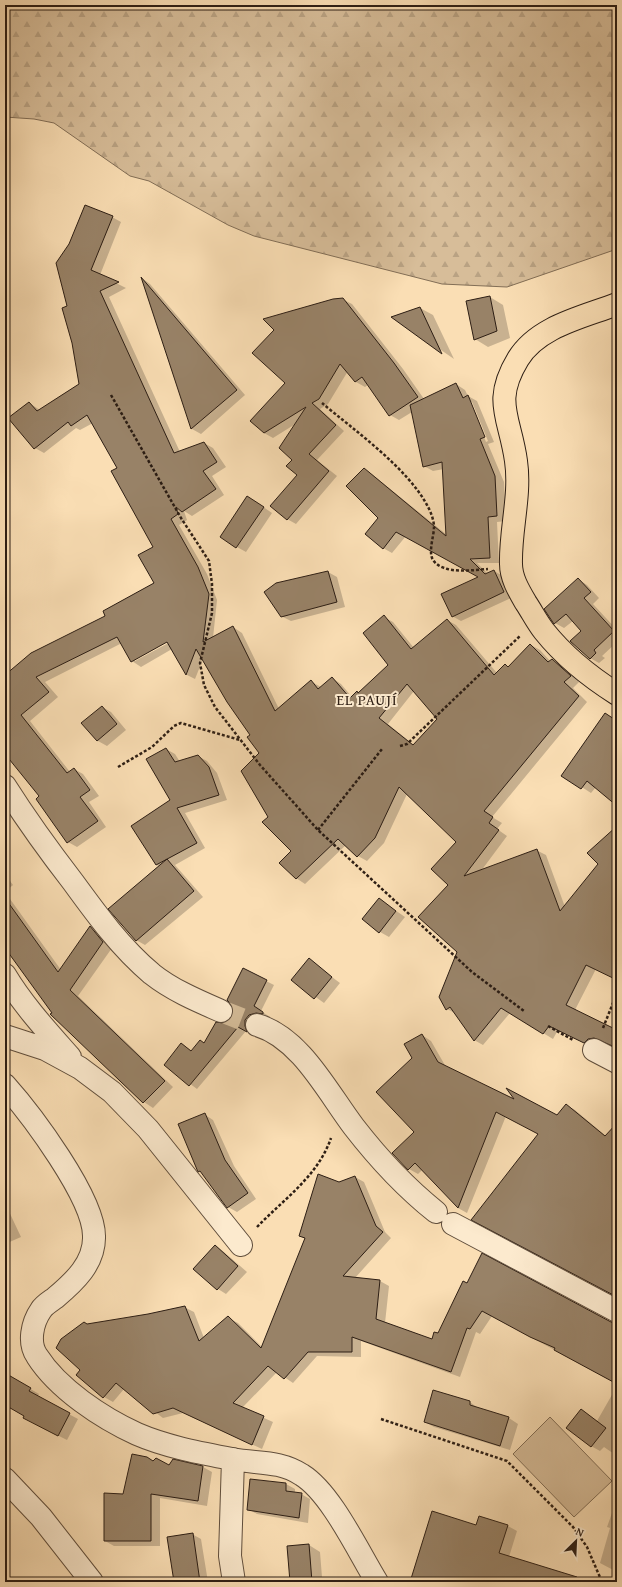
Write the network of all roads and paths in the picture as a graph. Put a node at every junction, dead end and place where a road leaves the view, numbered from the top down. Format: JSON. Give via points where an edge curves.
{"nodes":[{"id":1,"x":617,"y":304,"type":"edge"},
{"id":2,"x":111,"y":395,"type":"dead end"},
{"id":3,"x":322,"y":402,"type":"dead end"},
{"id":4,"x":511,"y":566,"type":"junction"},
{"id":5,"x":537,"y":620,"type":"junction"},
{"id":6,"x":617,"y":694,"type":"edge"},
{"id":7,"x":241,"y":740,"type":"junction"},
{"id":8,"x":400,"y":746,"type":"dead end"},
{"id":9,"x":382,"y":749,"type":"dead end"},
{"id":10,"x":118,"y":767,"type":"dead end"},
{"id":11,"x":5,"y":786,"type":"edge"},
{"id":12,"x":318,"y":830,"type":"junction"},
{"id":13,"x":5,"y":975,"type":"edge"},
{"id":14,"x":617,"y":993,"type":"edge"},
{"id":15,"x":221,"y":1011,"type":"tunnel mouth"},
{"id":16,"x":524,"y":1011,"type":"dead end"},
{"id":17,"x":257,"y":1025,"type":"tunnel mouth"},
{"id":18,"x":5,"y":1036,"type":"edge"},
{"id":19,"x":594,"y":1050,"type":"joint"},
{"id":20,"x":617,"y":1062,"type":"edge"},
{"id":21,"x":80,"y":1068,"type":"junction"},
{"id":22,"x":5,"y":1085,"type":"edge"},
{"id":23,"x":341,"y":1110,"type":"junction"},
{"id":24,"x":241,"y":1245,"type":"joint"},
{"id":25,"x":617,"y":1311,"type":"edge"},
{"id":26,"x":381,"y":1419,"type":"dead end"},
{"id":27,"x":233,"y":1459,"type":"junction"},
{"id":28,"x":5,"y":1479,"type":"edge"},
{"id":29,"x":92,"y":1582,"type":"edge"},
{"id":30,"x":234,"y":1582,"type":"edge"},
{"id":31,"x":377,"y":1582,"type":"edge"},
{"id":32,"x":602,"y":1582,"type":"edge"}],
"edges":[{"from":1,"to":4,"type":"main road","via":[[548,331],[532,343],[519,358],[505,386],[503,404],[516,462]]},
{"from":2,"to":7,"type":"path","via":[[181,518],[209,561],[212,613],[200,663],[204,685],[215,707]]},
{"from":3,"to":4,"type":"path","via":[[404,474],[428,506],[434,525],[431,554],[434,561],[446,569],[462,571]]},
{"from":4,"to":5,"type":"main road","via":[[516,586]]},
{"from":5,"to":6,"type":"main road","via":[[573,663]]},
{"from":5,"to":8,"type":"path","via":[[407,744]]},
{"from":7,"to":10,"type":"path","via":[[181,723],[174,726],[152,747]]},
{"from":7,"to":12,"type":"path"},
{"from":9,"to":12,"type":"path"},
{"from":11,"to":15,"type":"street","via":[[92,909],[131,954],[153,975],[183,994]]},
{"from":12,"to":16,"type":"path","via":[[472,972]]},
{"from":13,"to":21,"type":"street","via":[[14,991]]},
{"from":14,"to":19,"type":"path"},
{"from":17,"to":23,"type":"street","via":[[282,1038],[302,1056]]},
{"from":18,"to":21,"type":"street","via":[[45,1049]]},
{"from":19,"to":20,"type":"street"},
{"from":21,"to":24,"type":"street","via":[[112,1092],[148,1129]]},
{"from":22,"to":27,"type":"street","via":[[24,1107],[80,1191],[92,1220],[95,1235],[93,1250],[78,1276],[41,1310],[33,1328],[31,1342],[35,1355],[70,1392],[137,1434]]},
{"from":23,"to":24,"type":"path","via":[[330,1142],[314,1169]]},
{"from":23,"to":25,"type":"street","via":[[401,1181],[445,1218]]},
{"from":26,"to":32,"type":"path","via":[[507,1461],[573,1527],[587,1547]]},
{"from":27,"to":30,"type":"street","via":[[230,1556]]},
{"from":27,"to":31,"type":"street","via":[[282,1464],[302,1475],[323,1492]]},
{"from":28,"to":29,"type":"street","via":[[41,1517]]}]}
